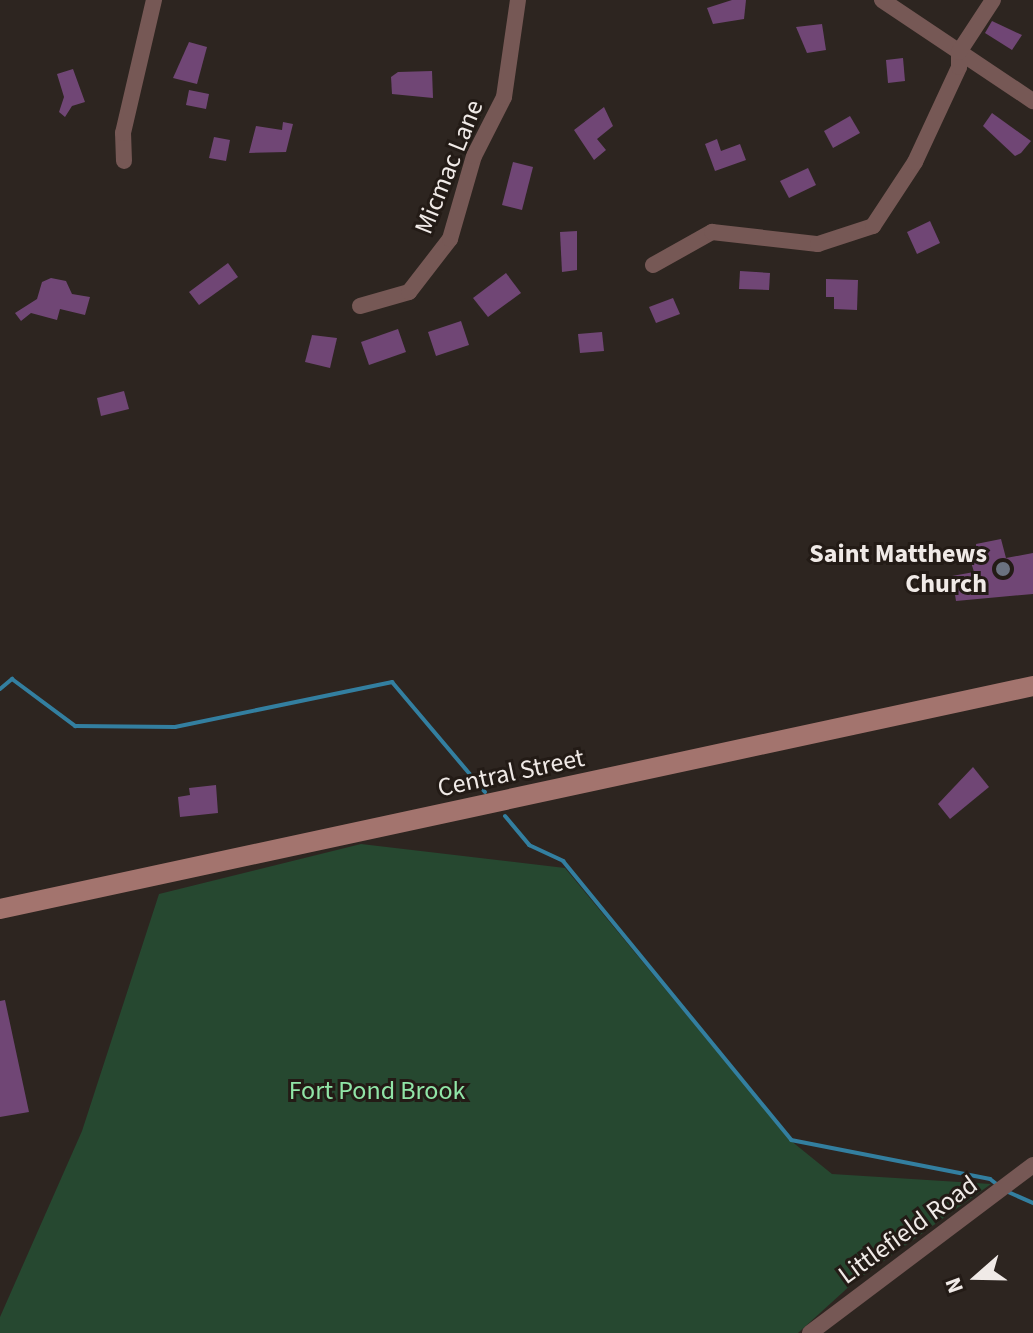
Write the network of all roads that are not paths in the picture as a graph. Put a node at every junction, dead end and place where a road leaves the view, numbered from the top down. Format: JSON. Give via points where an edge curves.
{"nodes":[{"id":1,"x":154,"y":0,"type":"edge"},
{"id":2,"x":518,"y":0,"type":"edge"},
{"id":3,"x":882,"y":0,"type":"edge"},
{"id":4,"x":993,"y":0,"type":"edge"},
{"id":5,"x":959,"y":52,"type":"junction"},
{"id":6,"x":1033,"y":101,"type":"edge"},
{"id":7,"x":124,"y":161,"type":"dead end"},
{"id":8,"x":653,"y":265,"type":"dead end"},
{"id":9,"x":360,"y":306,"type":"dead end"},
{"id":10,"x":1033,"y":686,"type":"edge"},
{"id":11,"x":0,"y":909,"type":"edge"},
{"id":12,"x":1033,"y":1165,"type":"edge"},
{"id":13,"x":810,"y":1333,"type":"edge"}],
"edges":[{"from":1,"to":7,"type":"street","via":[[123,133]]},
{"from":2,"to":9,"type":"street","name":"Micmac Lane","via":[[504,97],[474,156],[450,239],[409,292]]},
{"from":3,"to":5,"type":"street"},
{"from":4,"to":5,"type":"street"},
{"from":5,"to":6,"type":"street"},
{"from":5,"to":8,"type":"street","via":[[959,67],[915,162],[873,226],[818,244],[712,232]]},
{"from":10,"to":11,"type":"street","name":"Central Street"},
{"from":12,"to":13,"type":"street","name":"Littlefield Road"}]}
